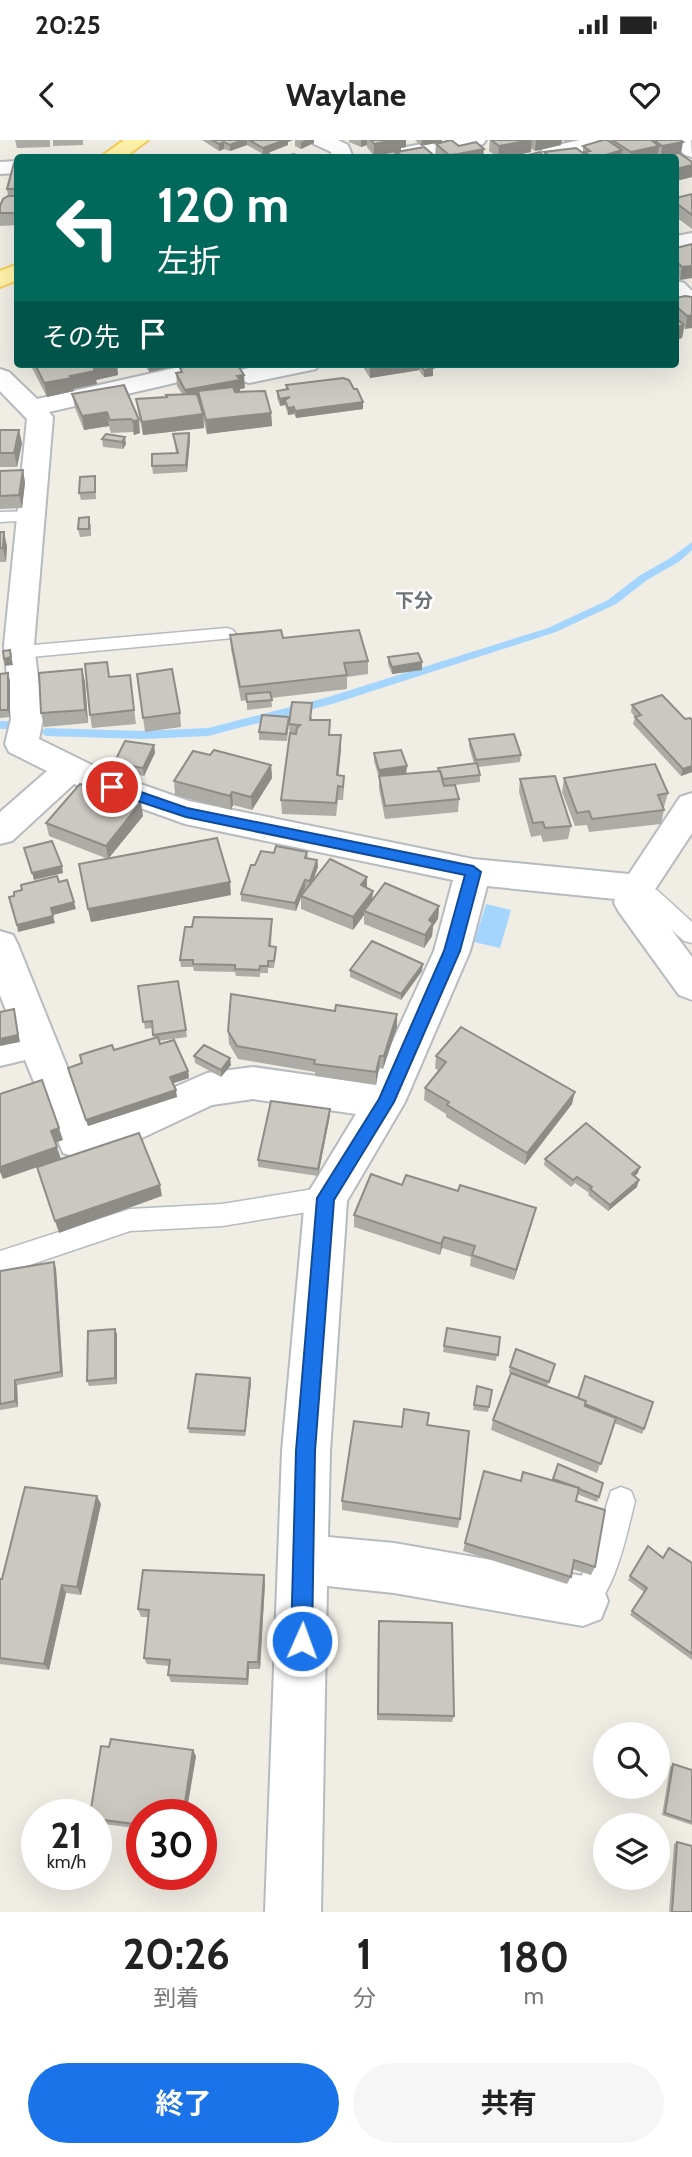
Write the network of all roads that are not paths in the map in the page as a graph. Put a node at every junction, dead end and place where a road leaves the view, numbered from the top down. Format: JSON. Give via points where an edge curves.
{"nodes":[{"id":1,"x":138,"y":140,"type":"edge"},
{"id":2,"x":321,"y":140,"type":"edge"},
{"id":3,"x":476,"y":140,"type":"edge"},
{"id":4,"x":610,"y":140,"type":"edge"},
{"id":5,"x":679,"y":140,"type":"edge"},
{"id":6,"x":453,"y":142,"type":"edge"},
{"id":7,"x":692,"y":151,"type":"edge"},
{"id":8,"x":551,"y":152,"type":"edge"},
{"id":9,"x":115,"y":154,"type":"edge"},
{"id":10,"x":342,"y":154,"type":"edge"},
{"id":11,"x":398,"y":154,"type":"edge"},
{"id":12,"x":208,"y":368,"type":"edge"},
{"id":13,"x":283,"y":368,"type":"edge"},
{"id":14,"x":248,"y":374,"type":"edge"},
{"id":15,"x":0,"y":377,"type":"edge"},
{"id":16,"x":32,"y":408,"type":"junction"},
{"id":17,"x":33,"y":516,"type":"junction"},
{"id":18,"x":0,"y":517,"type":"edge"},
{"id":19,"x":227,"y":634,"type":"edge"},
{"id":20,"x":10,"y":646,"type":"edge"},
{"id":21,"x":71,"y":768,"type":"junction"},
{"id":22,"x":692,"y":805,"type":"edge"},
{"id":23,"x":0,"y":832,"type":"edge"},
{"id":24,"x":473,"y":872,"type":"junction"},
{"id":25,"x":636,"y":888,"type":"junction"},
{"id":26,"x":692,"y":935,"type":"edge"},
{"id":27,"x":0,"y":945,"type":"edge"},
{"id":28,"x":692,"y":985,"type":"edge"},
{"id":29,"x":19,"y":1046,"type":"edge"},
{"id":30,"x":386,"y":1102,"type":"junction"},
{"id":31,"x":326,"y":1198,"type":"junction"},
{"id":32,"x":0,"y":1263,"type":"edge"},
{"id":33,"x":621,"y":1501,"type":"dead end"},
{"id":34,"x":304,"y":1559,"type":"junction"},
{"id":35,"x":583,"y":1601,"type":"joint"},
{"id":36,"x":293,"y":1912,"type":"edge"}],
"edges":[{"from":1,"to":9,"type":"main road"},
{"from":2,"to":10,"type":"street","via":[[341,149]]},
{"from":3,"to":6,"type":"street"},
{"from":4,"to":8,"type":"street"},
{"from":5,"to":7,"type":"street"},
{"from":6,"to":11,"type":"street"},
{"from":12,"to":16,"type":"street"},
{"from":13,"to":14,"type":"street"},
{"from":15,"to":16,"type":"street"},
{"from":16,"to":17,"type":"street","via":[[40,417],[24,475]]},
{"from":17,"to":18,"type":"lane"},
{"from":17,"to":20,"type":"street"},
{"from":19,"to":20,"type":"lane","via":[[31,651]]},
{"from":20,"to":21,"type":"street","via":[[27,719],[21,744]]},
{"from":21,"to":23,"type":"street"},
{"from":21,"to":24,"type":"street","via":[[186,812]]},
{"from":22,"to":25,"type":"street"},
{"from":24,"to":25,"type":"street"},
{"from":24,"to":30,"type":"street","via":[[452,951]]},
{"from":25,"to":26,"type":"lane"},
{"from":25,"to":28,"type":"street","via":[[632,903]]},
{"from":27,"to":29,"type":"street"},
{"from":29,"to":30,"type":"street","via":[[77,1141],[96,1142],[207,1089],[253,1083]]},
{"from":30,"to":31,"type":"street"},
{"from":31,"to":32,"type":"lane","via":[[222,1215],[130,1220]]},
{"from":31,"to":34,"type":"street","via":[[306,1451]]},
{"from":33,"to":35,"type":"lane","via":[[602,1567]]},
{"from":34,"to":35,"type":"street","via":[[394,1568]]},
{"from":34,"to":36,"type":"street"}]}
